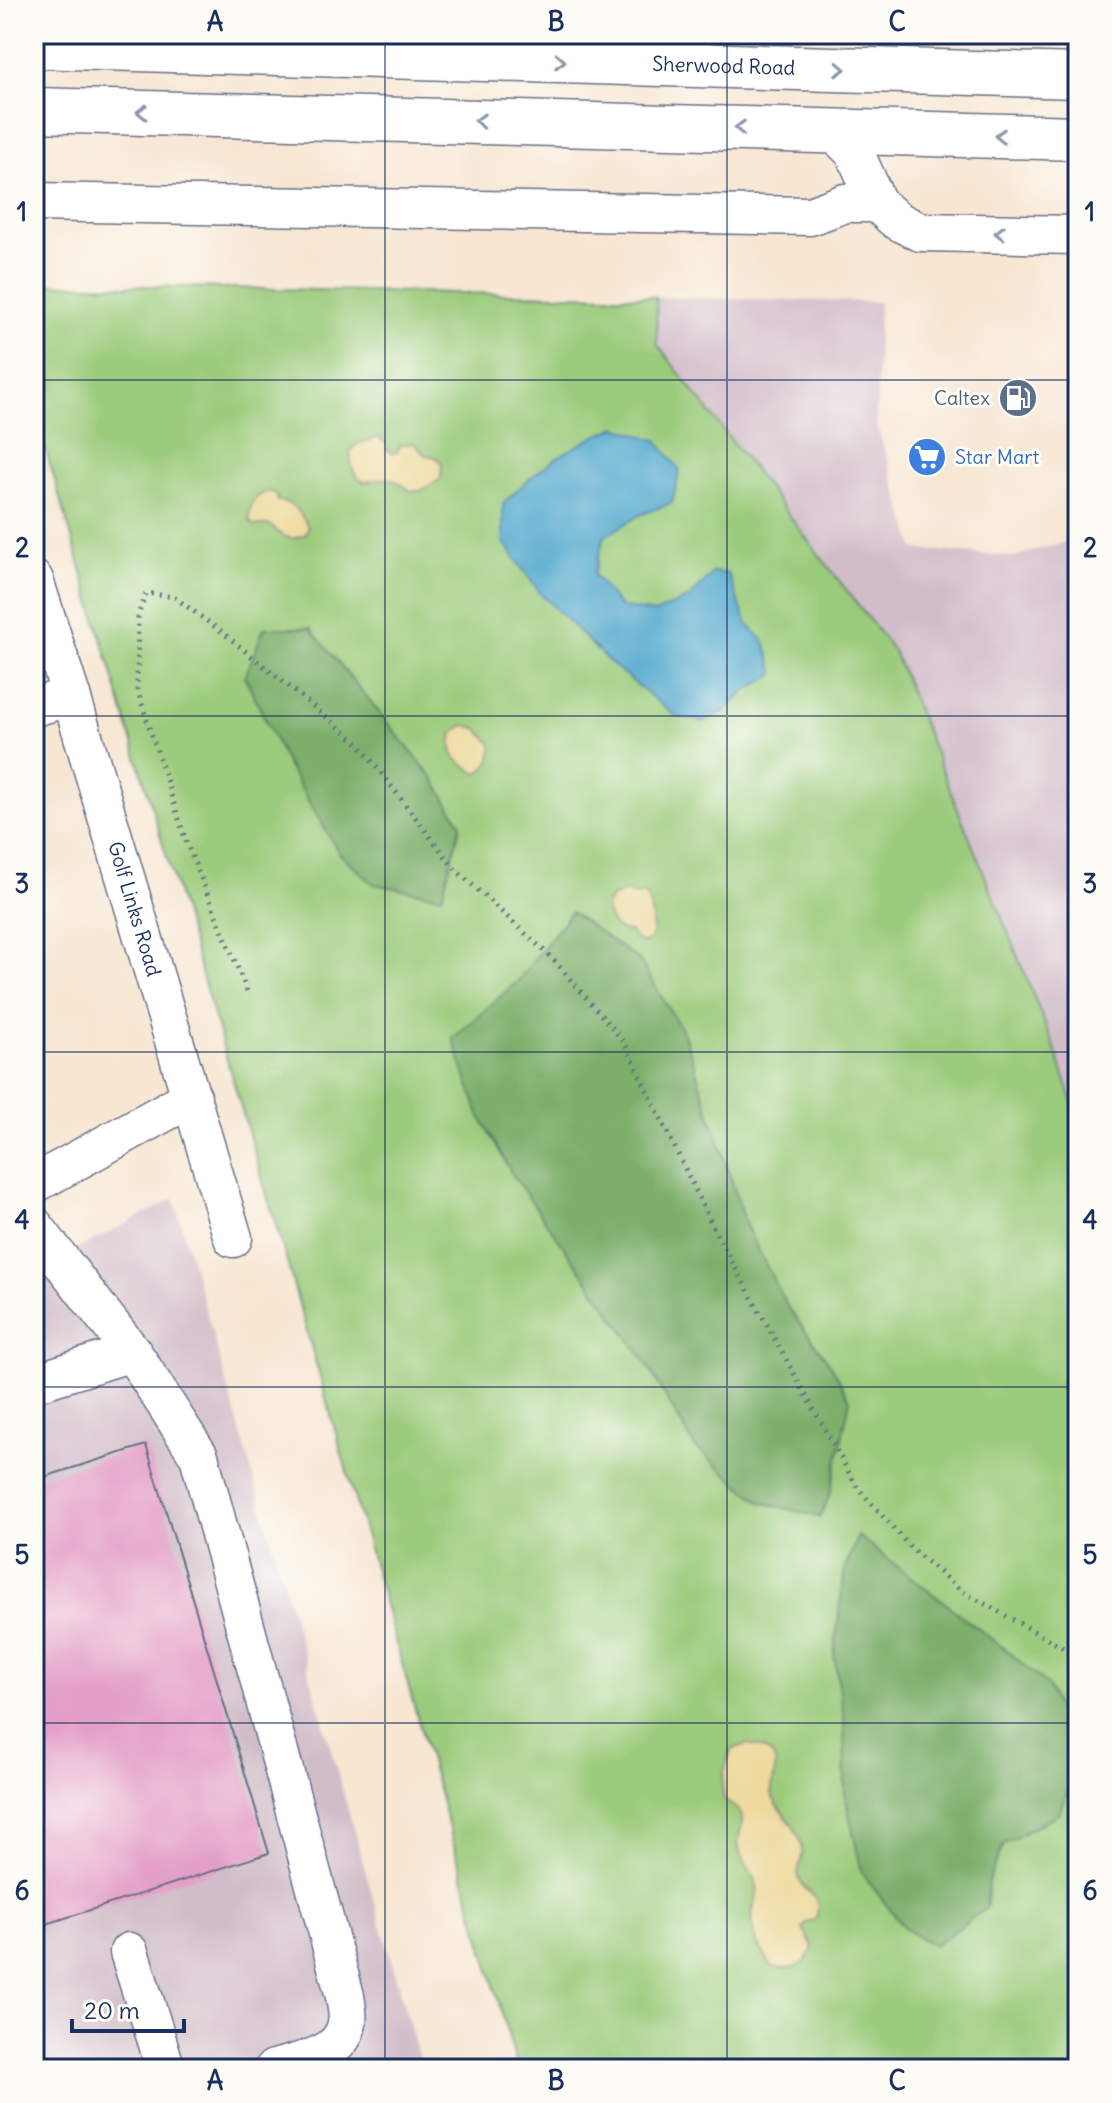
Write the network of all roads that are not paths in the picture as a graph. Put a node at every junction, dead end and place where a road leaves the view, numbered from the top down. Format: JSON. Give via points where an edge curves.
{"nodes":[{"id":1,"x":34,"y":46,"type":"edge"},
{"id":2,"x":1078,"y":76,"type":"edge"},
{"id":3,"x":34,"y":110,"type":"edge"},
{"id":4,"x":833,"y":131,"type":"junction"},
{"id":5,"x":1078,"y":138,"type":"edge"},
{"id":6,"x":34,"y":202,"type":"edge"},
{"id":7,"x":877,"y":203,"type":"junction"},
{"id":8,"x":1078,"y":235,"type":"edge"},
{"id":9,"x":34,"y":580,"type":"edge"},
{"id":10,"x":71,"y":696,"type":"junction"},
{"id":11,"x":34,"y":707,"type":"edge"},
{"id":12,"x":192,"y":1097,"type":"junction"},
{"id":13,"x":34,"y":1184,"type":"edge"},
{"id":14,"x":34,"y":1226,"type":"edge"},
{"id":15,"x":233,"y":1238,"type":"dead end"},
{"id":16,"x":132,"y":1352,"type":"junction"},
{"id":17,"x":34,"y":1383,"type":"edge"},
{"id":18,"x":129,"y":1952,"type":"dead end"},
{"id":19,"x":166,"y":2069,"type":"edge"},
{"id":20,"x":274,"y":2069,"type":"edge"}],
"edges":[{"from":1,"to":2,"type":"main road","name":"Sherwood Road","one_way":true},
{"from":4,"to":3,"type":"main road","one_way":true},
{"from":5,"to":4,"type":"main road","one_way":true},
{"from":4,"to":7,"type":"street","via":[[855,153]]},
{"from":6,"to":7,"type":"street","via":[[810,216],[845,203]]},
{"from":8,"to":7,"type":"street","one_way":true,"via":[[920,232]]},
{"from":9,"to":10,"type":"street","name":"Golf Links Road"},
{"from":10,"to":11,"type":"street"},
{"from":10,"to":12,"type":"street","name":"Golf Links Road"},
{"from":12,"to":13,"type":"street"},
{"from":12,"to":15,"type":"street","name":"Golf Links Road"},
{"from":14,"to":16,"type":"street"},
{"from":16,"to":17,"type":"street"},
{"from":16,"to":20,"type":"street","via":[[199,1456],[345,1996],[347,2023],[337,2044],[317,2057]]},
{"from":18,"to":19,"type":"street"}]}
